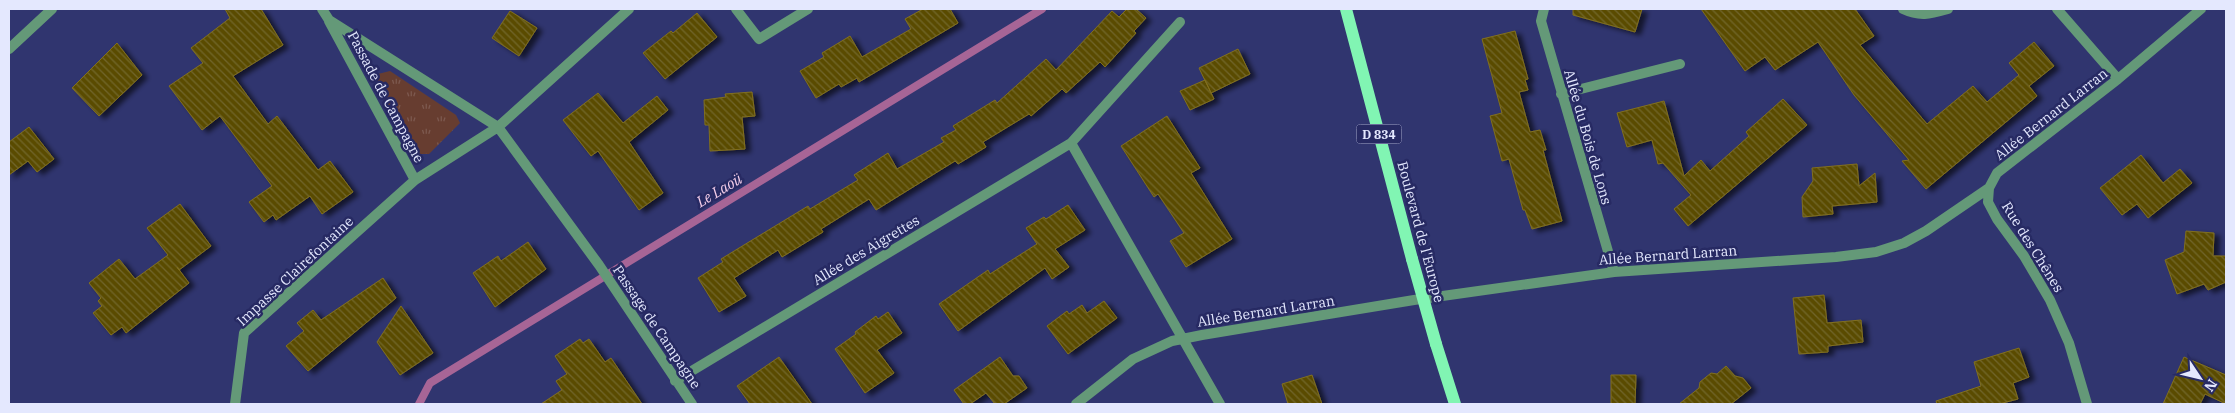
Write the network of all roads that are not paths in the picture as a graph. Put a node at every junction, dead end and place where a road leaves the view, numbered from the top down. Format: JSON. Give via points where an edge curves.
{"nodes":[{"id":1,"x":52,"y":9,"type":"edge"},
{"id":2,"x":322,"y":9,"type":"edge"},
{"id":3,"x":629,"y":9,"type":"edge"},
{"id":4,"x":736,"y":9,"type":"edge"},
{"id":5,"x":808,"y":9,"type":"edge"},
{"id":6,"x":1346,"y":9,"type":"edge"},
{"id":7,"x":1544,"y":9,"type":"edge"},
{"id":8,"x":1903,"y":9,"type":"edge"},
{"id":9,"x":1948,"y":9,"type":"edge"},
{"id":10,"x":2057,"y":9,"type":"edge"},
{"id":11,"x":2201,"y":9,"type":"edge"},
{"id":12,"x":328,"y":20,"type":"junction"},
{"id":13,"x":1180,"y":22,"type":"dead end"},
{"id":14,"x":9,"y":49,"type":"edge"},
{"id":15,"x":1680,"y":64,"type":"dead end"},
{"id":16,"x":2118,"y":79,"type":"junction"},
{"id":17,"x":1561,"y":94,"type":"junction"},
{"id":18,"x":498,"y":127,"type":"junction"},
{"id":19,"x":1071,"y":143,"type":"junction"},
{"id":20,"x":415,"y":180,"type":"junction"},
{"id":21,"x":1989,"y":188,"type":"junction"},
{"id":22,"x":599,"y":265,"type":"joint"},
{"id":23,"x":1614,"y":272,"type":"junction"},
{"id":24,"x":1184,"y":339,"type":"junction"},
{"id":25,"x":675,"y":381,"type":"junction"},
{"id":26,"x":235,"y":404,"type":"edge"},
{"id":27,"x":692,"y":404,"type":"edge"},
{"id":28,"x":1076,"y":404,"type":"edge"},
{"id":29,"x":1220,"y":404,"type":"edge"},
{"id":30,"x":1455,"y":404,"type":"edge"},
{"id":31,"x":2087,"y":404,"type":"edge"}],
"edges":[{"from":1,"to":14,"type":"street"},
{"from":2,"to":12,"type":"street","name":"Passade de Campagne"},
{"from":3,"to":18,"type":"street"},
{"from":4,"to":5,"type":"street","via":[[759,39]]},
{"from":6,"to":30,"type":"main road","name":"Boulevard de l'Europe","number":"D 834","bridge":true,"via":[[1412,259]]},
{"from":7,"to":17,"type":"street","name":"Allée du Bois de Lons","via":[[1541,21]]},
{"from":8,"to":9,"type":"street","via":[[1915,14],[1933,14]]},
{"from":10,"to":16,"type":"street"},
{"from":11,"to":16,"type":"street","name":"Allée Bernard Larran"},
{"from":12,"to":18,"type":"street","name":"Passade de Campagne"},
{"from":12,"to":20,"type":"street","name":"Passade de Campagne"},
{"from":13,"to":19,"type":"street","name":"Allée des Aigrettes"},
{"from":15,"to":17,"type":"street"},
{"from":16,"to":21,"type":"street","name":"Allée Bernard Larran","via":[[1997,173]]},
{"from":17,"to":23,"type":"street","name":"Allée du Bois de Lons"},
{"from":18,"to":20,"type":"street","name":"Passade de Campagne"},
{"from":18,"to":22,"type":"street","name":"Passade de Campagne"},
{"from":19,"to":24,"type":"street"},
{"from":19,"to":25,"type":"street","name":"Allée des Aigrettes"},
{"from":20,"to":26,"type":"street","name":"Impasse Clairefontaine","via":[[244,333]]},
{"from":21,"to":23,"type":"street","name":"Allée Bernard Larran","via":[[1926,231],[1904,243],[1876,252]]},
{"from":21,"to":31,"type":"street","name":"Rue des Chênes","via":[[1988,202],[1997,220],[2024,256],[2050,300],[2069,343]]},
{"from":22,"to":25,"type":"street","name":"Passage de Campagne"},
{"from":23,"to":24,"type":"street","name":"Allée Bernard Larran","via":[[1414,300]]},
{"from":24,"to":28,"type":"street","name":"Allée Bernard Larran","via":[[1172,341],[1133,359]]},
{"from":24,"to":29,"type":"street"},
{"from":25,"to":27,"type":"street","name":"Passage de Campagne"}]}
